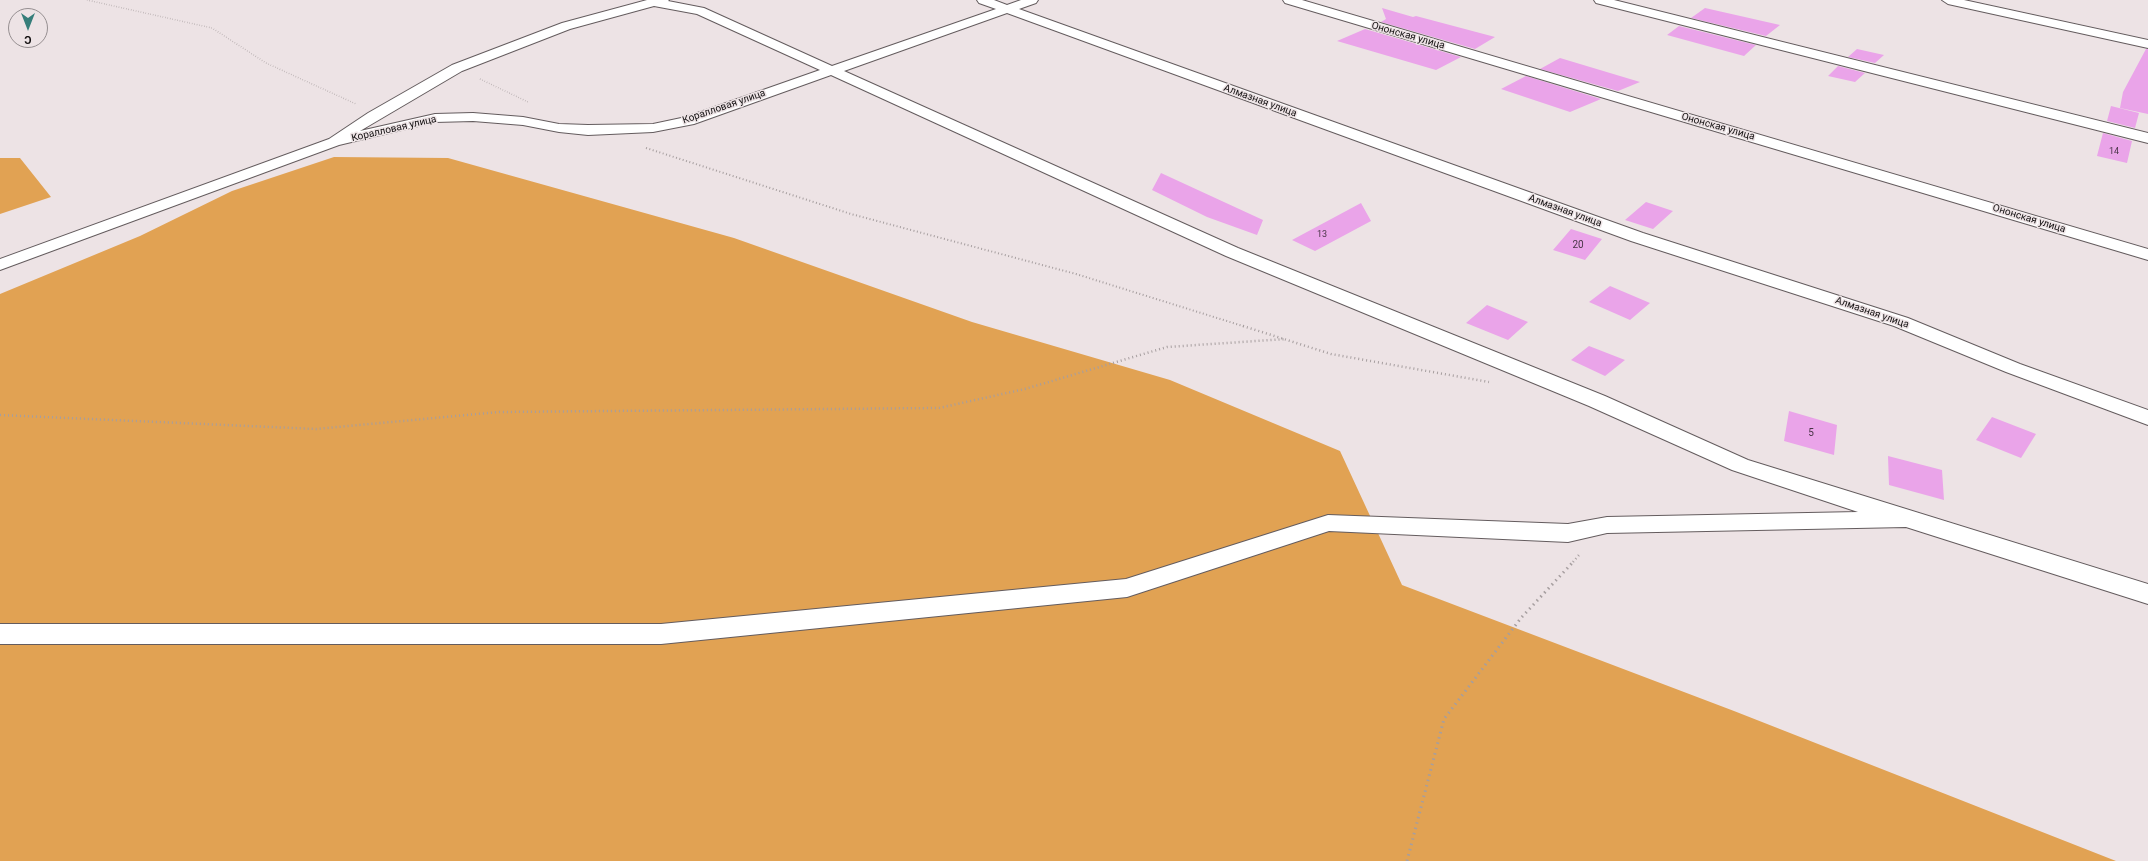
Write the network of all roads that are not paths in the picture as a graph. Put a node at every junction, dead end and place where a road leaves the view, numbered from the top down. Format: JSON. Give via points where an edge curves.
{"nodes":[{"id":1,"x":983,"y":0,"type":"edge"},
{"id":2,"x":1032,"y":0,"type":"edge"},
{"id":3,"x":1289,"y":0,"type":"edge"},
{"id":4,"x":1600,"y":0,"type":"edge"},
{"id":5,"x":1948,"y":0,"type":"edge"},
{"id":6,"x":658,"y":1,"type":"edge"},
{"id":7,"x":1007,"y":9,"type":"junction"},
{"id":8,"x":2148,"y":44,"type":"edge"},
{"id":9,"x":831,"y":70,"type":"junction"},
{"id":10,"x":2148,"y":138,"type":"edge"},
{"id":11,"x":334,"y":142,"type":"junction"},
{"id":12,"x":2148,"y":255,"type":"edge"},
{"id":13,"x":0,"y":265,"type":"edge"},
{"id":14,"x":2148,"y":418,"type":"edge"},
{"id":15,"x":1907,"y":519,"type":"junction"},
{"id":16,"x":2148,"y":594,"type":"edge"},
{"id":17,"x":0,"y":634,"type":"edge"}],
"edges":[{"from":1,"to":7,"type":"street","name":"Алмазная улица"},
{"from":2,"to":7,"type":"street","name":"Коралловая улица"},
{"from":3,"to":12,"type":"street","name":"Ононская улица"},
{"from":4,"to":10,"type":"street"},
{"from":5,"to":8,"type":"street"},
{"from":6,"to":9,"type":"street","via":[[700,11]]},
{"from":6,"to":11,"type":"street","via":[[566,26],[456,68],[373,116]]},
{"from":7,"to":9,"type":"street","name":"Коралловая улица"},
{"from":7,"to":14,"type":"street","name":"Алмазная улица","via":[[1637,237],[1902,322],[2019,371]]},
{"from":9,"to":11,"type":"street","name":"Коралловая улица","via":[[689,120],[653,128],[588,130],[473,117],[435,118]]},
{"from":9,"to":15,"type":"street","via":[[1232,252],[1597,401],[1740,465]]},
{"from":11,"to":13,"type":"street"},
{"from":15,"to":16,"type":"street"},
{"from":15,"to":17,"type":"street","via":[[1607,525],[1568,533],[1328,523],[1127,588],[661,634]]}]}
